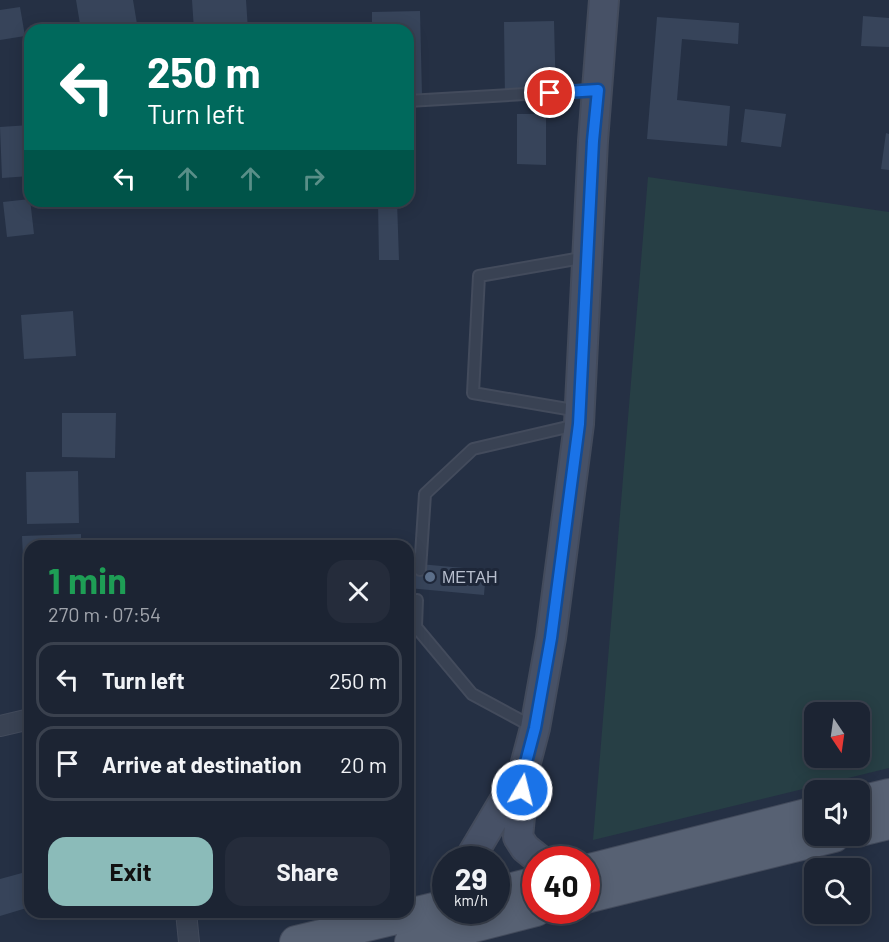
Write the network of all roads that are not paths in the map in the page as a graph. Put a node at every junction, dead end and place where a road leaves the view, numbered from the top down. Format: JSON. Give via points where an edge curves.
{"nodes":[{"id":1,"x":604,"y":0,"type":"edge"},
{"id":2,"x":598,"y":90,"type":"junction"},
{"id":3,"x":414,"y":101,"type":"edge"},
{"id":4,"x":587,"y":257,"type":"junction"},
{"id":5,"x":579,"y":417,"type":"junction"},
{"id":6,"x":420,"y":570,"type":"dead end"},
{"id":7,"x":417,"y":600,"type":"dead end"},
{"id":8,"x":24,"y":720,"type":"edge"},
{"id":9,"x":0,"y":726,"type":"edge"},
{"id":10,"x":535,"y":728,"type":"junction"},
{"id":11,"x":525,"y":766,"type":"junction"},
{"id":12,"x":889,"y":795,"type":"edge"},
{"id":13,"x":870,"y":800,"type":"edge"},
{"id":14,"x":804,"y":816,"type":"edge"},
{"id":15,"x":889,"y":823,"type":"edge"},
{"id":16,"x":870,"y":828,"type":"edge"},
{"id":17,"x":804,"y":843,"type":"edge"},
{"id":18,"x":477,"y":846,"type":"edge"},
{"id":19,"x":524,"y":846,"type":"edge"},
{"id":20,"x":600,"y":867,"type":"edge"},
{"id":21,"x":600,"y":894,"type":"edge"},
{"id":22,"x":432,"y":904,"type":"edge"},
{"id":23,"x":414,"y":909,"type":"edge"},
{"id":24,"x":522,"y":914,"type":"edge"},
{"id":25,"x":187,"y":918,"type":"edge"},
{"id":26,"x":382,"y":918,"type":"edge"},
{"id":27,"x":189,"y":942,"type":"edge"},
{"id":28,"x":296,"y":942,"type":"edge"},
{"id":29,"x":411,"y":942,"type":"edge"}],
"edges":[{"from":1,"to":2,"type":"street"},
{"from":2,"to":3,"type":"lane"},
{"from":2,"to":4,"type":"street"},
{"from":4,"to":5,"type":"street"},
{"from":4,"to":5,"type":"lane","via":[[479,276],[472,393]]},
{"from":5,"to":6,"type":"lane","via":[[473,449],[425,494]]},
{"from":5,"to":10,"type":"street","via":[[551,638]]},
{"from":7,"to":10,"type":"lane","via":[[416,627],[472,694]]},
{"from":8,"to":9,"type":"street"},
{"from":10,"to":11,"type":"street"},
{"from":11,"to":18,"type":"street"},
{"from":11,"to":19,"type":"street","via":[[518,837]]},
{"from":12,"to":13,"type":"main road"},
{"from":14,"to":20,"type":"main road"},
{"from":15,"to":16,"type":"main road"},
{"from":17,"to":21,"type":"main road"},
{"from":22,"to":23,"type":"main road"},
{"from":24,"to":29,"type":"main road"},
{"from":25,"to":27,"type":"street"},
{"from":26,"to":28,"type":"main road"}]}
